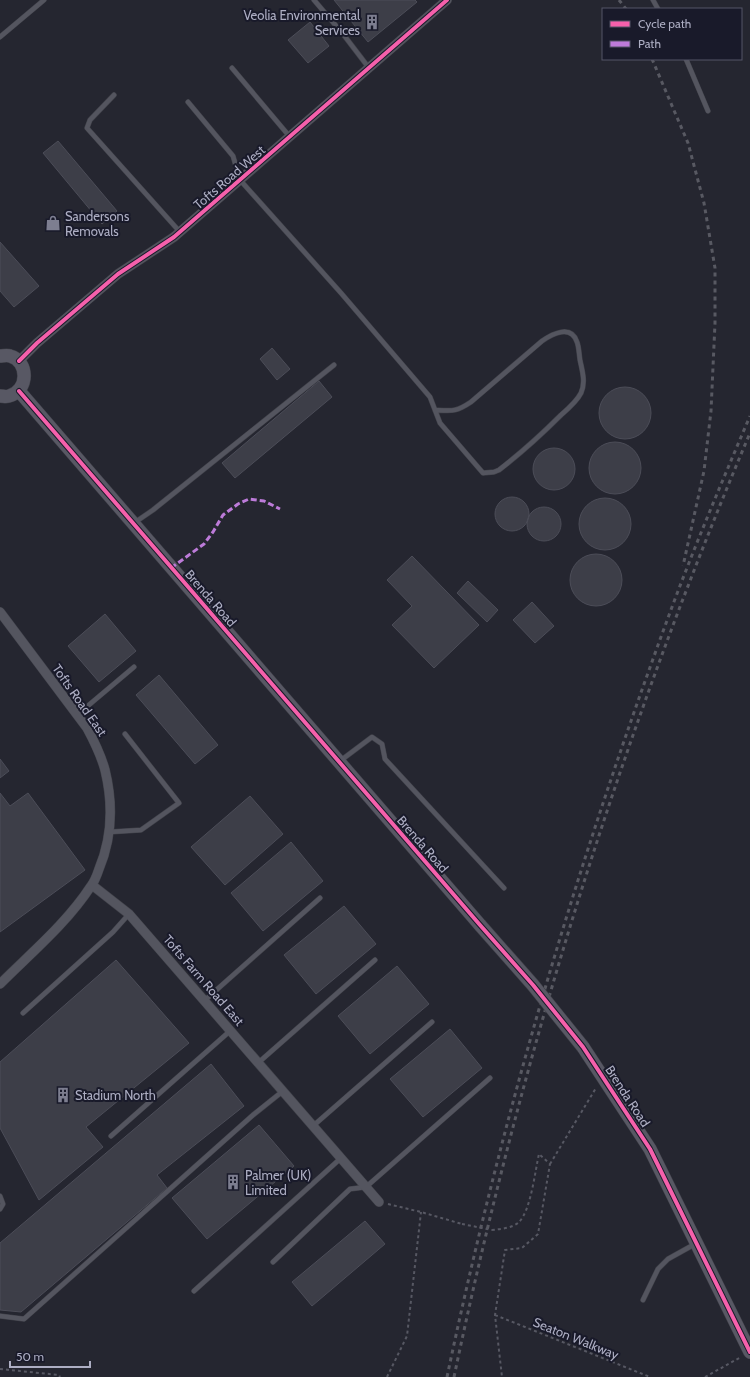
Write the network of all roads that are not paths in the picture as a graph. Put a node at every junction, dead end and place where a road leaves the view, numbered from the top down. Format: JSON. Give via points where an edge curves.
{"nodes":[{"id":1,"x":44,"y":0,"type":"edge"},
{"id":2,"x":314,"y":0,"type":"edge"},
{"id":3,"x":447,"y":0,"type":"edge"},
{"id":4,"x":0,"y":37,"type":"edge"},
{"id":5,"x":686,"y":60,"type":"edge"},
{"id":6,"x":232,"y":68,"type":"dead end"},
{"id":7,"x":369,"y":68,"type":"junction"},
{"id":8,"x":114,"y":95,"type":"dead end"},
{"id":9,"x":188,"y":102,"type":"dead end"},
{"id":10,"x":708,"y":111,"type":"dead end"},
{"id":11,"x":290,"y":137,"type":"junction"},
{"id":12,"x":240,"y":180,"type":"junction"},
{"id":13,"x":180,"y":232,"type":"junction"},
{"id":14,"x":0,"y":356,"type":"edge"},
{"id":15,"x":19,"y":361,"type":"junction"},
{"id":16,"x":334,"y":365,"type":"dead end"},
{"id":17,"x":19,"y":391,"type":"junction"},
{"id":18,"x":0,"y":396,"type":"edge"},
{"id":19,"x":435,"y":410,"type":"junction"},
{"id":20,"x":133,"y":524,"type":"junction"},
{"id":21,"x":0,"y":612,"type":"edge"},
{"id":22,"x":134,"y":667,"type":"dead end"},
{"id":23,"x":77,"y":715,"type":"junction"},
{"id":24,"x":125,"y":734,"type":"dead end"},
{"id":25,"x":339,"y":762,"type":"junction"},
{"id":26,"x":109,"y":832,"type":"junction"},
{"id":27,"x":92,"y":885,"type":"junction"},
{"id":28,"x":504,"y":888,"type":"dead end"},
{"id":29,"x":320,"y":898,"type":"dead end"},
{"id":30,"x":129,"y":914,"type":"junction"},
{"id":31,"x":375,"y":960,"type":"dead end"},
{"id":32,"x":0,"y":984,"type":"edge"},
{"id":33,"x":204,"y":1001,"type":"junction"},
{"id":34,"x":23,"y":1013,"type":"dead end"},
{"id":35,"x":432,"y":1022,"type":"dead end"},
{"id":36,"x":230,"y":1031,"type":"junction"},
{"id":37,"x":258,"y":1063,"type":"junction"},
{"id":38,"x":490,"y":1078,"type":"dead end"},
{"id":39,"x":283,"y":1092,"type":"junction"},
{"id":40,"x":312,"y":1126,"type":"junction"},
{"id":41,"x":110,"y":1136,"type":"dead end"},
{"id":42,"x":341,"y":1158,"type":"junction"},
{"id":43,"x":366,"y":1187,"type":"junction"},
{"id":44,"x":0,"y":1196,"type":"edge"},
{"id":45,"x":379,"y":1202,"type":"road end"},
{"id":46,"x":0,"y":1209,"type":"edge"},
{"id":47,"x":696,"y":1243,"type":"junction"},
{"id":48,"x":274,"y":1262,"type":"dead end"},
{"id":49,"x":194,"y":1291,"type":"dead end"},
{"id":50,"x":643,"y":1300,"type":"dead end"},
{"id":51,"x":0,"y":1316,"type":"edge"},
{"id":52,"x":750,"y":1352,"type":"edge"}],
"edges":[{"from":1,"to":4,"type":"lane"},
{"from":2,"to":7,"type":"lane"},
{"from":3,"to":7,"type":"street","name":"Tofts Road West"},
{"from":5,"to":10,"type":"lane"},
{"from":6,"to":11,"type":"lane"},
{"from":7,"to":11,"type":"street","name":"Tofts Road West"},
{"from":8,"to":13,"type":"lane","via":[[90,120],[87,128]]},
{"from":9,"to":12,"type":"lane","via":[[233,156]]},
{"from":11,"to":12,"type":"street","name":"Tofts Road West"},
{"from":12,"to":13,"type":"street","name":"Tofts Road West"},
{"from":12,"to":19,"type":"lane","via":[[420,385],[430,397]]},
{"from":13,"to":15,"type":"street","name":"Tofts Road West","via":[[118,274]]},
{"from":14,"to":15,"type":"main road","via":[[10,356]]},
{"from":15,"to":17,"type":"main road","via":[[25,381]]},
{"from":16,"to":20,"type":"lane"},
{"from":17,"to":18,"type":"main road","via":[[10,396]]},
{"from":17,"to":20,"type":"main road","name":"Brenda Road"},
{"from":19,"to":19,"type":"lane","via":[[440,423],[483,474],[499,470],[532,444],[581,394],[584,385],[577,341],[566,331],[551,335],[472,402],[453,411]]},
{"from":20,"to":25,"type":"main road","name":"Brenda Road"},
{"from":21,"to":23,"type":"street","name":"Tofts Road East"},
{"from":22,"to":23,"type":"lane"},
{"from":23,"to":26,"type":"street","name":"Tofts Road East","via":[[87,728],[105,770],[109,796]]},
{"from":24,"to":26,"type":"lane","via":[[179,803],[141,830]]},
{"from":25,"to":28,"type":"lane","via":[[372,737],[382,744],[385,759]]},
{"from":25,"to":47,"type":"main road","name":"Brenda Road","bridge":true,"via":[[533,985],[583,1047],[650,1149]]},
{"from":26,"to":27,"type":"street","name":"Tofts Road East","via":[[105,853]]},
{"from":27,"to":30,"type":"street","name":"Tofts Farm Road East"},
{"from":27,"to":32,"type":"street","via":[[56,929]]},
{"from":29,"to":33,"type":"lane"},
{"from":30,"to":33,"type":"street","name":"Tofts Farm Road East"},
{"from":30,"to":34,"type":"lane","via":[[113,932]]},
{"from":31,"to":37,"type":"lane"},
{"from":33,"to":36,"type":"street","name":"Tofts Farm Road East"},
{"from":35,"to":40,"type":"lane"},
{"from":36,"to":37,"type":"street","name":"Tofts Farm Road East"},
{"from":36,"to":41,"type":"lane"},
{"from":37,"to":39,"type":"street","name":"Tofts Farm Road East"},
{"from":38,"to":43,"type":"lane"},
{"from":39,"to":40,"type":"street","name":"Tofts Farm Road East"},
{"from":39,"to":51,"type":"lane","via":[[253,1115],[24,1319]]},
{"from":40,"to":42,"type":"street","name":"Tofts Farm Road East"},
{"from":42,"to":43,"type":"street","name":"Tofts Farm Road East"},
{"from":42,"to":49,"type":"lane"},
{"from":43,"to":45,"type":"street","name":"Tofts Farm Road East"},
{"from":43,"to":48,"type":"lane","via":[[350,1189]]},
{"from":44,"to":46,"type":"lane","via":[[3,1204]]},
{"from":47,"to":50,"type":"lane","via":[[668,1259],[658,1269]]},
{"from":47,"to":52,"type":"main road","name":"Brenda Road"}]}
